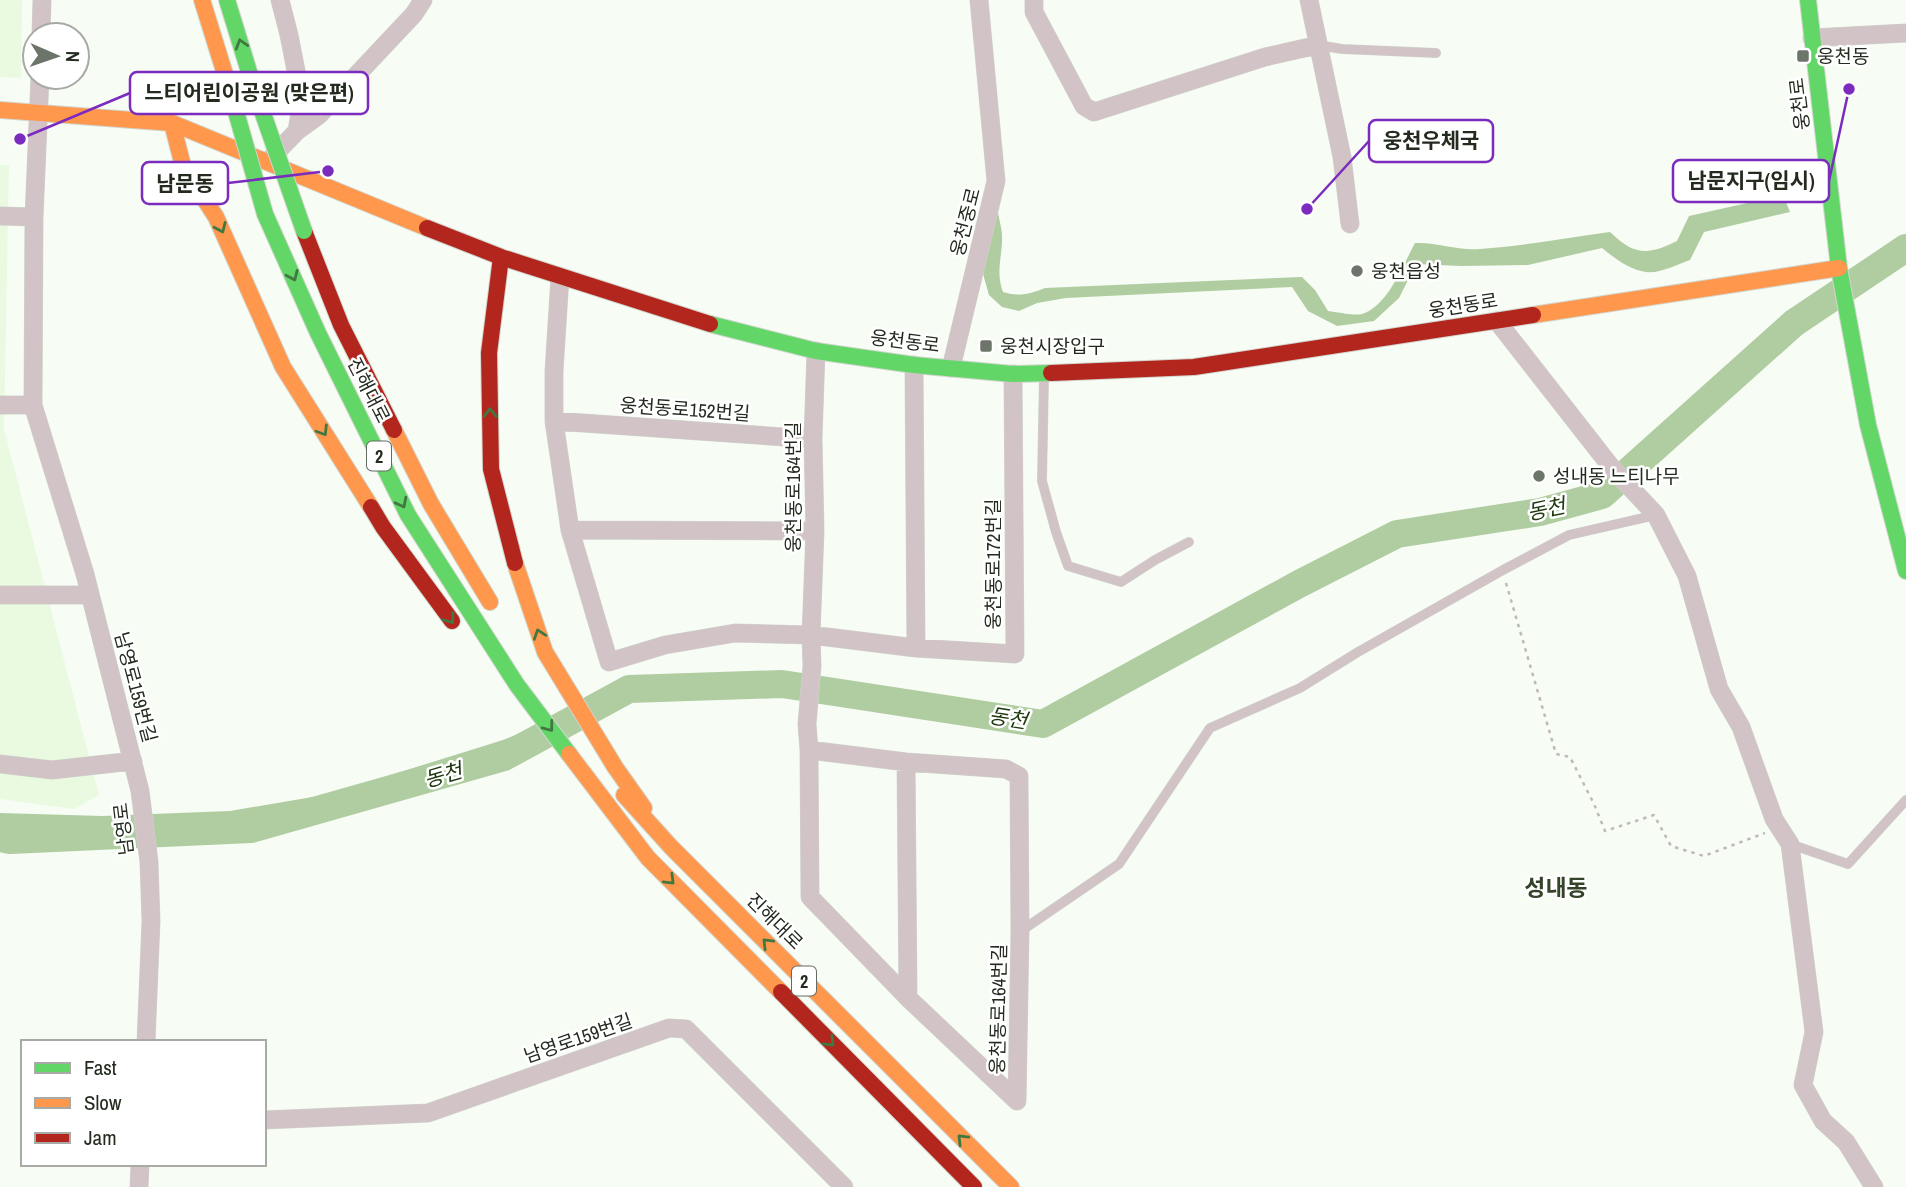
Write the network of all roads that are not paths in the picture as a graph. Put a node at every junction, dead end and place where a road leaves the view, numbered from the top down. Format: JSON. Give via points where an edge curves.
{"nodes":[{"id":1,"x":42,"y":0,"type":"edge"},
{"id":2,"x":202,"y":0,"type":"edge"},
{"id":3,"x":227,"y":0,"type":"edge"},
{"id":4,"x":280,"y":0,"type":"edge"},
{"id":5,"x":422,"y":0,"type":"edge"},
{"id":6,"x":979,"y":0,"type":"edge"},
{"id":7,"x":1034,"y":0,"type":"edge"},
{"id":8,"x":1309,"y":0,"type":"edge"},
{"id":9,"x":1808,"y":0,"type":"edge"},
{"id":10,"x":41,"y":21,"type":"edge"},
{"id":11,"x":1906,"y":33,"type":"edge"},
{"id":12,"x":1812,"y":38,"type":"junction"},
{"id":13,"x":1318,"y":44,"type":"junction"},
{"id":14,"x":1436,"y":53,"type":"dead end"},
{"id":15,"x":40,"y":91,"type":"edge"},
{"id":16,"x":0,"y":110,"type":"edge"},
{"id":17,"x":39,"y":113,"type":"junction"},
{"id":18,"x":172,"y":123,"type":"junction"},
{"id":19,"x":297,"y":131,"type":"junction"},
{"id":20,"x":267,"y":162,"type":"junction"},
{"id":21,"x":0,"y":216,"type":"edge"},
{"id":22,"x":34,"y":217,"type":"junction"},
{"id":23,"x":1350,"y":224,"type":"dead end"},
{"id":24,"x":501,"y":257,"type":"junction"},
{"id":25,"x":1839,"y":268,"type":"junction"},
{"id":26,"x":560,"y":277,"type":"junction"},
{"id":27,"x":1497,"y":321,"type":"junction"},
{"id":28,"x":816,"y":351,"type":"junction"},
{"id":29,"x":914,"y":365,"type":"junction"},
{"id":30,"x":951,"y":368,"type":"junction"},
{"id":31,"x":1044,"y":371,"type":"junction"},
{"id":32,"x":1013,"y":374,"type":"junction"},
{"id":33,"x":0,"y":405,"type":"edge"},
{"id":34,"x":33,"y":405,"type":"junction"},
{"id":35,"x":554,"y":421,"type":"junction"},
{"id":36,"x":813,"y":439,"type":"junction"},
{"id":37,"x":1656,"y":515,"type":"junction"},
{"id":38,"x":569,"y":530,"type":"junction"},
{"id":39,"x":814,"y":531,"type":"junction"},
{"id":40,"x":1189,"y":542,"type":"dead end"},
{"id":41,"x":1906,"y":571,"type":"edge"},
{"id":42,"x":0,"y":595,"type":"edge"},
{"id":43,"x":90,"y":595,"type":"junction"},
{"id":44,"x":495,"y":611,"type":"dead end"},
{"id":45,"x":811,"y":635,"type":"junction"},
{"id":46,"x":464,"y":638,"type":"dead end"},
{"id":47,"x":916,"y":648,"type":"junction"},
{"id":48,"x":578,"y":737,"type":"dead end"},
{"id":49,"x":809,"y":750,"type":"junction"},
{"id":50,"x":133,"y":761,"type":"junction"},
{"id":51,"x":905,"y":762,"type":"junction"},
{"id":52,"x":0,"y":764,"type":"edge"},
{"id":53,"x":609,"y":769,"type":"junction"},
{"id":54,"x":140,"y":791,"type":"joint"},
{"id":55,"x":1906,"y":800,"type":"edge"},
{"id":56,"x":1788,"y":841,"type":"junction"},
{"id":57,"x":1020,"y":932,"type":"junction"},
{"id":58,"x":908,"y":998,"type":"junction"},
{"id":59,"x":146,"y":1040,"type":"edge"},
{"id":60,"x":266,"y":1120,"type":"edge"},
{"id":61,"x":140,"y":1166,"type":"edge"},
{"id":62,"x":139,"y":1187,"type":"edge"},
{"id":63,"x":844,"y":1187,"type":"edge"},
{"id":64,"x":974,"y":1187,"type":"edge"},
{"id":65,"x":1011,"y":1187,"type":"edge"},
{"id":66,"x":1874,"y":1187,"type":"edge"}],
"edges":[{"from":1,"to":10,"type":"street"},
{"from":2,"to":64,"type":"main road","name":"진해대로","number":"2","one_way":true,"bridge":true,"via":[[265,214],[318,334],[408,515],[506,687],[648,858]]},
{"from":44,"to":3,"type":"main road","name":"진해대로","number":"2","one_way":true,"bridge":true,"via":[[431,504],[341,325],[304,231]]},
{"from":4,"to":19,"type":"street","via":[[302,101]]},
{"from":5,"to":19,"type":"street","via":[[319,115]]},
{"from":6,"to":30,"type":"street","name":"웅천중로","via":[[996,181]]},
{"from":7,"to":13,"type":"street","via":[[1034,12],[1047,39],[1084,106],[1094,113]]},
{"from":8,"to":13,"type":"street"},
{"from":9,"to":12,"type":"main road","name":"웅천로"},
{"from":11,"to":12,"type":"street"},
{"from":12,"to":25,"type":"main road","name":"웅천로"},
{"from":13,"to":14,"type":"lane"},
{"from":13,"to":23,"type":"street","via":[[1342,157]]},
{"from":15,"to":17,"type":"street","name":"남영로159번길"},
{"from":16,"to":17,"type":"main road","name":"웅천동로"},
{"from":17,"to":18,"type":"main road","name":"웅천동로"},
{"from":17,"to":22,"type":"street","name":"남영로159번길"},
{"from":18,"to":20,"type":"main road","name":"웅천동로"},
{"from":18,"to":46,"type":"main road","one_way":true,"via":[[183,166],[216,217],[283,367],[383,527]]},
{"from":19,"to":20,"type":"street"},
{"from":20,"to":24,"type":"main road","name":"웅천동로"},
{"from":21,"to":22,"type":"street"},
{"from":22,"to":34,"type":"street","name":"남영로159번길"},
{"from":24,"to":26,"type":"main road","name":"웅천동로"},
{"from":53,"to":24,"type":"main road","one_way":true,"via":[[545,652],[514,561],[491,469],[489,353]]},
{"from":25,"to":27,"type":"main road","name":"웅천동로"},
{"from":25,"to":41,"type":"main road","name":"웅천로","via":[[1868,425]]},
{"from":26,"to":28,"type":"main road","name":"웅천동로"},
{"from":26,"to":35,"type":"street"},
{"from":27,"to":31,"type":"main road","name":"웅천동로","via":[[1194,367]]},
{"from":27,"to":37,"type":"street","via":[[1612,468]]},
{"from":28,"to":29,"type":"main road","name":"웅천동로"},
{"from":28,"to":36,"type":"street","name":"웅천동로164번길"},
{"from":29,"to":30,"type":"main road","name":"웅천동로"},
{"from":29,"to":47,"type":"street"},
{"from":30,"to":32,"type":"main road","name":"웅천동로"},
{"from":31,"to":32,"type":"main road","name":"웅천동로"},
{"from":31,"to":40,"type":"lane","via":[[1042,481],[1068,566],[1121,582]]},
{"from":32,"to":47,"type":"street","name":"웅천동로172번길","via":[[1015,654]]},
{"from":33,"to":34,"type":"street"},
{"from":34,"to":43,"type":"street","name":"남영로159번길"},
{"from":35,"to":36,"type":"street","name":"웅천동로152번길"},
{"from":35,"to":38,"type":"street"},
{"from":36,"to":39,"type":"street","name":"웅천동로164번길"},
{"from":37,"to":56,"type":"street","via":[[1686,576],[1719,689],[1741,727],[1770,808]]},
{"from":37,"to":57,"type":"lane","via":[[1569,536],[1300,688],[1210,728],[1119,864]]},
{"from":38,"to":39,"type":"street"},
{"from":38,"to":45,"type":"street","via":[[609,662],[665,645],[735,633]]},
{"from":39,"to":45,"type":"street","name":"웅천동로164번길"},
{"from":42,"to":43,"type":"street"},
{"from":43,"to":50,"type":"street","name":"남영로159번길"},
{"from":45,"to":47,"type":"street","name":"웅천동로172번길"},
{"from":45,"to":49,"type":"street","name":"웅천동로164번길"},
{"from":48,"to":53,"type":"main road"},
{"from":49,"to":51,"type":"street","name":"웅천동로164번길"},
{"from":49,"to":58,"type":"street","name":"웅천동로164번길","via":[[810,897]]},
{"from":50,"to":52,"type":"street","via":[[52,770]]},
{"from":50,"to":54,"type":"street","name":"남영로159번길"},
{"from":51,"to":57,"type":"street","name":"웅천동로164번길","via":[[1006,769],[1018,776]]},
{"from":51,"to":58,"type":"street"},
{"from":65,"to":53,"type":"main road","name":"진해대로","number":"2","one_way":true,"via":[[671,847]]},
{"from":54,"to":59,"type":"street","name":"남영로","via":[[151,921]]},
{"from":55,"to":56,"type":"lane","via":[[1848,864]]},
{"from":56,"to":66,"type":"street","via":[[1814,1032],[1803,1085],[1823,1121],[1846,1142]]},
{"from":57,"to":58,"type":"street","name":"웅천동로164번길","via":[[1017,1101]]},
{"from":60,"to":63,"type":"street","name":"남영로159번길","via":[[428,1113],[669,1028],[686,1029]]},
{"from":61,"to":62,"type":"street"}]}
